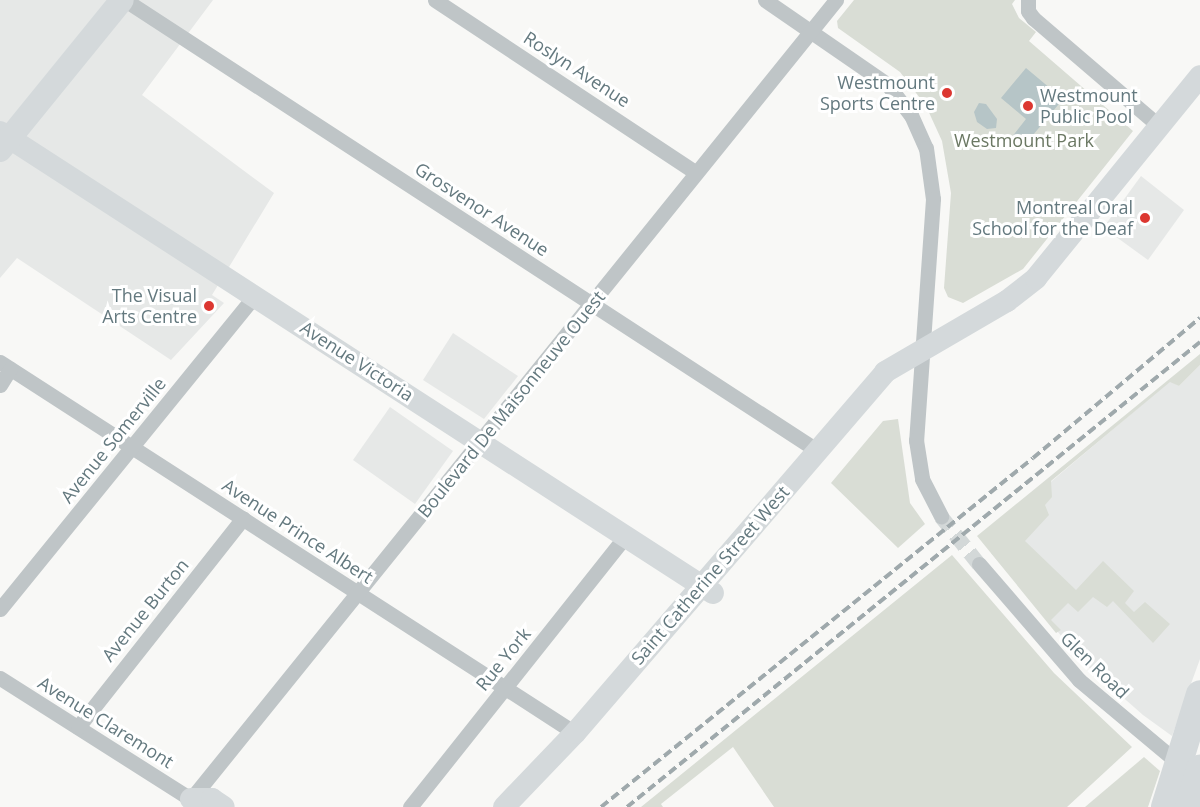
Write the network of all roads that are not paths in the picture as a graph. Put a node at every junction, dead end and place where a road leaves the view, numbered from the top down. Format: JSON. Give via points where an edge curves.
{"nodes":[{"id":1,"x":123,"y":0,"type":"edge"},
{"id":2,"x":435,"y":0,"type":"edge"},
{"id":3,"x":765,"y":0,"type":"edge"},
{"id":4,"x":836,"y":0,"type":"edge"},
{"id":5,"x":1028,"y":0,"type":"edge"},
{"id":6,"x":811,"y":30,"type":"junction"},
{"id":7,"x":1196,"y":88,"type":"edge"},
{"id":8,"x":1159,"y":126,"type":"junction"},
{"id":9,"x":3,"y":140,"type":"edge"},
{"id":10,"x":696,"y":173,"type":"junction"},
{"id":11,"x":255,"y":295,"type":"junction"},
{"id":12,"x":592,"y":304,"type":"junction"},
{"id":13,"x":922,"y":353,"type":"junction"},
{"id":14,"x":5,"y":365,"type":"edge"},
{"id":15,"x":0,"y":385,"type":"edge"},
{"id":16,"x":481,"y":442,"type":"junction"},
{"id":17,"x":133,"y":447,"type":"junction"},
{"id":18,"x":818,"y":451,"type":"junction"},
{"id":19,"x":941,"y":516,"type":"tunnel mouth"},
{"id":20,"x":243,"y":518,"type":"junction"},
{"id":21,"x":626,"y":535,"type":"junction"},
{"id":22,"x":979,"y":564,"type":"tunnel mouth"},
{"id":23,"x":708,"y":589,"type":"junction"},
{"id":24,"x":357,"y":592,"type":"junction"},
{"id":25,"x":0,"y":609,"type":"edge"},
{"id":26,"x":0,"y":678,"type":"edge"},
{"id":27,"x":505,"y":687,"type":"junction"},
{"id":28,"x":1200,"y":694,"type":"edge"},
{"id":29,"x":78,"y":727,"type":"junction"},
{"id":30,"x":575,"y":733,"type":"junction"},
{"id":31,"x":1200,"y":769,"type":"edge"},
{"id":32,"x":1183,"y":797,"type":"edge"},
{"id":33,"x":192,"y":804,"type":"edge"},
{"id":34,"x":224,"y":807,"type":"edge"},
{"id":35,"x":410,"y":807,"type":"edge"},
{"id":36,"x":504,"y":807,"type":"edge"},
{"id":37,"x":527,"y":807,"type":"edge"}],
"edges":[{"from":1,"to":9,"type":"main road"},
{"from":1,"to":12,"type":"street","name":"Grosvenor Avenue"},
{"from":2,"to":10,"type":"street","name":"Roslyn Avenue"},
{"from":3,"to":6,"type":"street"},
{"from":4,"to":6,"type":"street","name":"Boulevard De Maisonneuve Ouest"},
{"from":5,"to":8,"type":"street","via":[[1033,18]]},
{"from":6,"to":10,"type":"street","name":"Boulevard De Maisonneuve Ouest"},
{"from":6,"to":13,"type":"street","via":[[888,85],[911,115],[926,148],[933,199]]},
{"from":7,"to":8,"type":"main road","name":"Saint Catherine Street West"},
{"from":8,"to":13,"type":"main road","name":"Saint Catherine Street West","via":[[1036,278]]},
{"from":9,"to":11,"type":"main road","name":"Avenue Victoria"},
{"from":10,"to":12,"type":"street","name":"Boulevard De Maisonneuve Ouest"},
{"from":11,"to":16,"type":"main road","name":"Avenue Victoria"},
{"from":11,"to":17,"type":"street","name":"Avenue Somerville"},
{"from":12,"to":16,"type":"street","name":"Boulevard De Maisonneuve Ouest"},
{"from":12,"to":18,"type":"street","name":"Grosvenor Avenue"},
{"from":13,"to":18,"type":"main road","name":"Saint Catherine Street West","via":[[885,372]]},
{"from":13,"to":19,"type":"street","via":[[916,450],[922,479]]},
{"from":13,"to":23,"type":"main road","name":"Saint Catherine Street West"},
{"from":14,"to":15,"type":"street"},
{"from":14,"to":17,"type":"street","name":"Avenue Prince Albert"},
{"from":16,"to":21,"type":"main road","name":"Avenue Victoria"},
{"from":16,"to":24,"type":"street","name":"Boulevard De Maisonneuve Ouest"},
{"from":17,"to":20,"type":"street","name":"Avenue Prince Albert"},
{"from":17,"to":25,"type":"street","name":"Avenue Somerville"},
{"from":18,"to":23,"type":"main road","name":"Saint Catherine Street West"},
{"from":20,"to":24,"type":"street","name":"Avenue Prince Albert"},
{"from":20,"to":29,"type":"street","name":"Avenue Burton"},
{"from":21,"to":23,"type":"main road","name":"Avenue Victoria"},
{"from":21,"to":27,"type":"street","name":"Rue York"},
{"from":22,"to":32,"type":"street","name":"Glen Road"},
{"from":23,"to":30,"type":"main road","name":"Saint Catherine Street West"},
{"from":23,"to":37,"type":"main road","name":"Saint Catherine Street West"},
{"from":24,"to":27,"type":"street","name":"Avenue Prince Albert"},
{"from":24,"to":33,"type":"street","name":"Boulevard De Maisonneuve Ouest"},
{"from":26,"to":29,"type":"street","name":"Avenue Claremont"},
{"from":27,"to":30,"type":"street","name":"Avenue Prince Albert"},
{"from":27,"to":35,"type":"street","name":"Rue York"},
{"from":28,"to":32,"type":"highway","via":[[1187,736]]},
{"from":29,"to":33,"type":"street","name":"Avenue Claremont"},
{"from":30,"to":36,"type":"main road","name":"Saint Catherine Street West"},
{"from":31,"to":32,"type":"highway"},
{"from":33,"to":34,"type":"main road","via":[[212,800]]}]}
